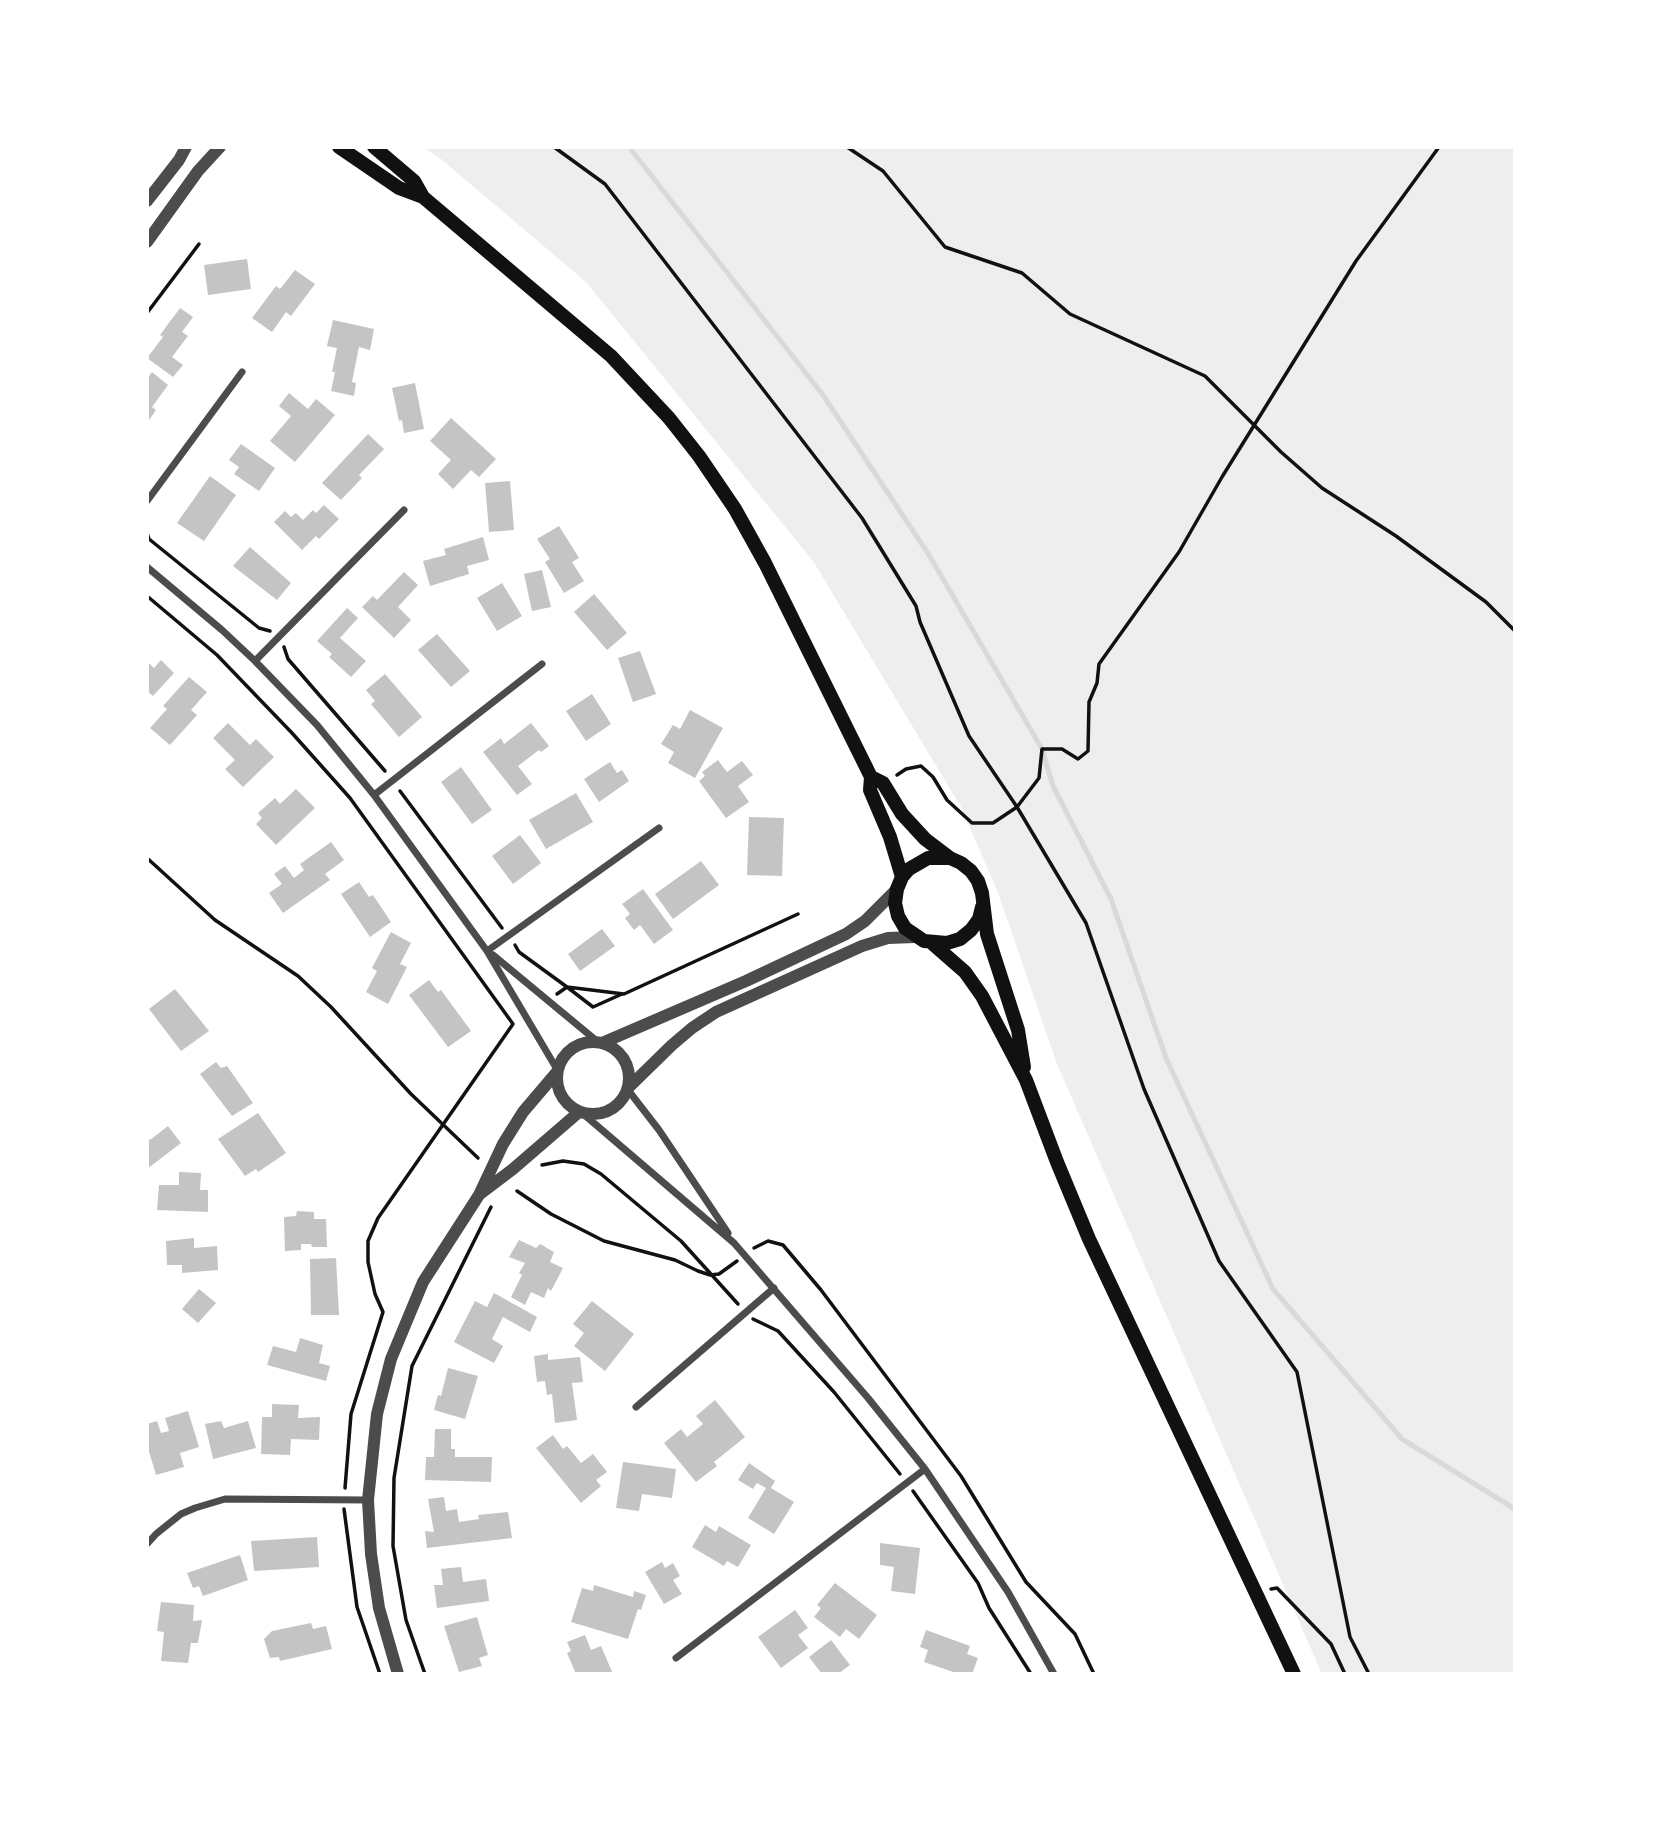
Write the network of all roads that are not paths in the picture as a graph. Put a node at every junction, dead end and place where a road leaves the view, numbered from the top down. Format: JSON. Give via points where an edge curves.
{"nodes":[{"id":1,"x":186,"y":147,"type":"edge"},
{"id":2,"x":220,"y":147,"type":"edge"},
{"id":3,"x":339,"y":147,"type":"edge"},
{"id":4,"x":374,"y":147,"type":"edge"},
{"id":5,"x":424,"y":197,"type":"junction"},
{"id":6,"x":147,"y":201,"type":"edge"},
{"id":7,"x":147,"y":242,"type":"edge"},
{"id":8,"x":242,"y":372,"type":"dead end"},
{"id":9,"x":147,"y":502,"type":"edge"},
{"id":10,"x":404,"y":510,"type":"dead end"},
{"id":11,"x":147,"y":567,"type":"edge"},
{"id":12,"x":255,"y":662,"type":"junction"},
{"id":13,"x":542,"y":664,"type":"dead end"},
{"id":14,"x":877,"y":780,"type":"junction"},
{"id":15,"x":374,"y":795,"type":"junction"},
{"id":16,"x":659,"y":828,"type":"dead end"},
{"id":17,"x":950,"y":858,"type":"junction"},
{"id":18,"x":900,"y":883,"type":"junction"},
{"id":19,"x":982,"y":905,"type":"junction"},
{"id":20,"x":915,"y":937,"type":"junction"},
{"id":21,"x":933,"y":944,"type":"junction"},
{"id":22,"x":487,"y":951,"type":"junction"},
{"id":23,"x":600,"y":1042,"type":"junction"},
{"id":24,"x":557,"y":1071,"type":"junction"},
{"id":25,"x":1026,"y":1080,"type":"junction"},
{"id":26,"x":628,"y":1089,"type":"junction"},
{"id":27,"x":580,"y":1112,"type":"junction"},
{"id":28,"x":479,"y":1195,"type":"junction"},
{"id":29,"x":734,"y":1243,"type":"junction"},
{"id":30,"x":774,"y":1289,"type":"junction"},
{"id":31,"x":636,"y":1407,"type":"dead end"},
{"id":32,"x":925,"y":1469,"type":"junction"},
{"id":33,"x":368,"y":1500,"type":"junction"},
{"id":34,"x":147,"y":1544,"type":"edge"},
{"id":35,"x":676,"y":1658,"type":"dead end"},
{"id":36,"x":1052,"y":1673,"type":"edge"},
{"id":37,"x":398,"y":1674,"type":"edge"},
{"id":38,"x":1294,"y":1674,"type":"edge"}],
"edges":[{"from":1,"to":6,"type":"street"},
{"from":2,"to":7,"type":"street"},
{"from":3,"to":5,"type":"main road","via":[[399,188]]},
{"from":4,"to":5,"type":"main road","via":[[414,181]]},
{"from":5,"to":14,"type":"main road","via":[[611,356],[699,456],[735,509]]},
{"from":8,"to":9,"type":"street"},
{"from":10,"to":12,"type":"street"},
{"from":11,"to":12,"type":"street"},
{"from":12,"to":15,"type":"street","via":[[317,726]]},
{"from":13,"to":15,"type":"street"},
{"from":14,"to":17,"type":"main road","via":[[925,839]]},
{"from":14,"to":18,"type":"main road","via":[[870,790],[890,837]]},
{"from":15,"to":22,"type":"street"},
{"from":16,"to":22,"type":"street"},
{"from":17,"to":18,"type":"main road","via":[[928,858],[909,869]]},
{"from":17,"to":19,"type":"main road","via":[[971,871],[982,892]]},
{"from":18,"to":20,"type":"main road","via":[[895,903],[898,916]]},
{"from":18,"to":23,"type":"street","via":[[865,921],[846,934]]},
{"from":19,"to":21,"type":"main road","via":[[979,919],[960,939]]},
{"from":19,"to":25,"type":"main road","via":[[1018,1030]]},
{"from":20,"to":21,"type":"main road"},
{"from":20,"to":26,"type":"street","via":[[888,937],[862,946],[716,1012],[672,1045]]},
{"from":21,"to":25,"type":"main road","via":[[965,972],[982,996]]},
{"from":22,"to":23,"type":"street"},
{"from":22,"to":24,"type":"street"},
{"from":23,"to":24,"type":"street","via":[[572,1048]]},
{"from":23,"to":26,"type":"street","via":[[625,1060]]},
{"from":24,"to":27,"type":"street","via":[[561,1096]]},
{"from":24,"to":28,"type":"street","via":[[523,1112]]},
{"from":25,"to":38,"type":"main road","via":[[1095,1252]]},
{"from":26,"to":27,"type":"street","via":[[609,1111]]},
{"from":26,"to":29,"type":"street"},
{"from":27,"to":28,"type":"street"},
{"from":27,"to":29,"type":"street"},
{"from":28,"to":33,"type":"street","via":[[422,1282],[391,1359],[377,1414]]},
{"from":29,"to":30,"type":"street"},
{"from":30,"to":31,"type":"street"},
{"from":30,"to":32,"type":"street"},
{"from":32,"to":35,"type":"street"},
{"from":32,"to":36,"type":"street","via":[[1009,1592]]},
{"from":33,"to":34,"type":"street","via":[[225,1499],[181,1514]]},
{"from":33,"to":37,"type":"street","via":[[379,1608]]}]}
